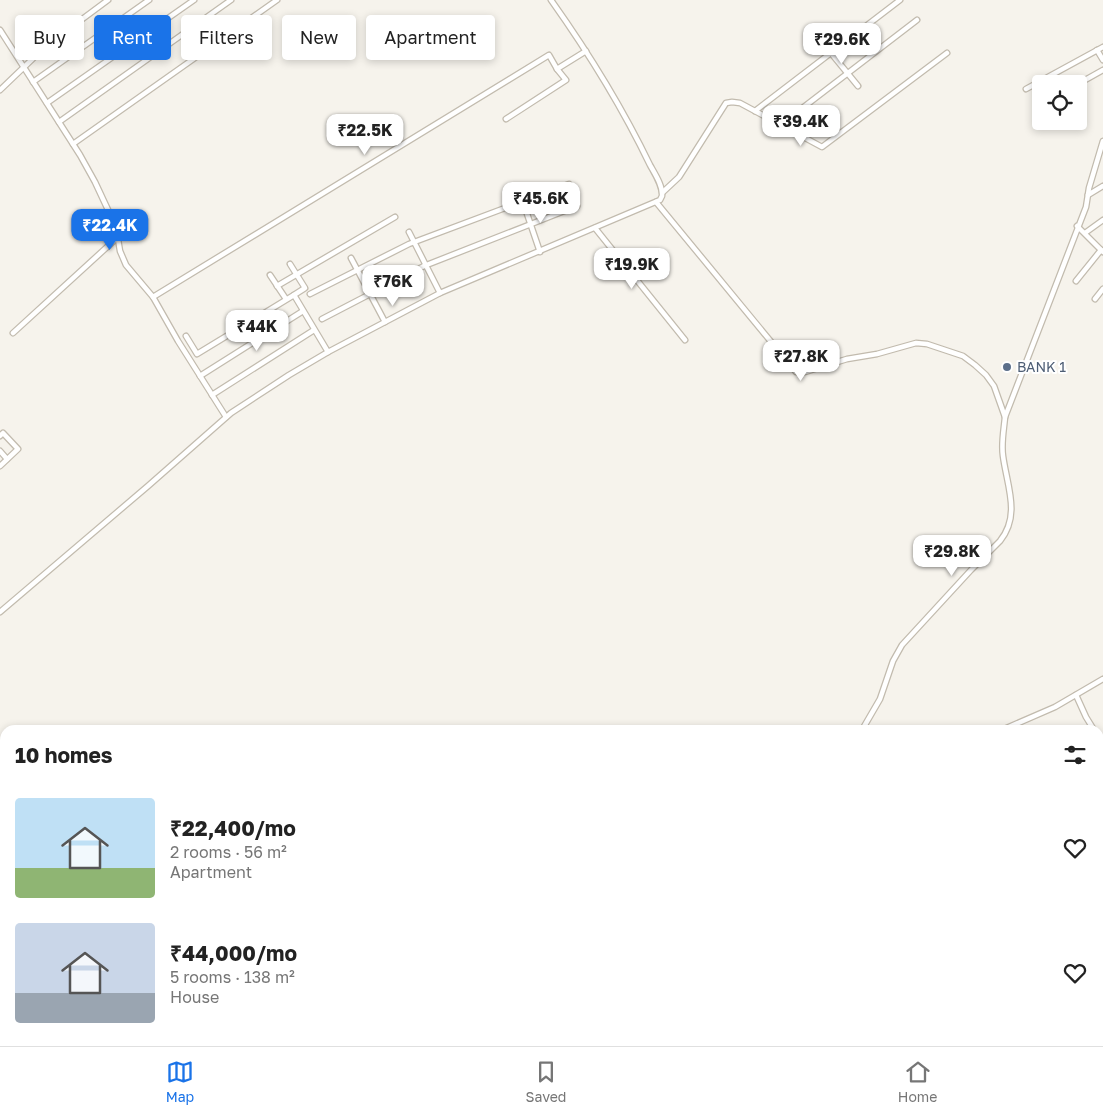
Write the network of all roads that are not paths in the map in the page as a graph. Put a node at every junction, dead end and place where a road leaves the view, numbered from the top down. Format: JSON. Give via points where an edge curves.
{"nodes":[{"id":1,"x":108,"y":0,"type":"edge"},
{"id":2,"x":150,"y":0,"type":"edge"},
{"id":3,"x":194,"y":0,"type":"edge"},
{"id":4,"x":231,"y":0,"type":"edge"},
{"id":5,"x":277,"y":0,"type":"edge"},
{"id":6,"x":551,"y":0,"type":"edge"},
{"id":7,"x":900,"y":0,"type":"edge"},
{"id":8,"x":210,"y":15,"type":"edge"},
{"id":9,"x":256,"y":15,"type":"edge"},
{"id":10,"x":917,"y":20,"type":"dead end"},
{"id":11,"x":0,"y":30,"type":"edge"},
{"id":12,"x":181,"y":35,"type":"edge"},
{"id":13,"x":1103,"y":47,"type":"edge"},
{"id":14,"x":1097,"y":50,"type":"junction"},
{"id":15,"x":586,"y":51,"type":"junction"},
{"id":16,"x":832,"y":53,"type":"junction"},
{"id":17,"x":947,"y":53,"type":"dead end"},
{"id":18,"x":192,"y":60,"type":"edge"},
{"id":19,"x":1103,"y":60,"type":"edge"},
{"id":20,"x":23,"y":67,"type":"junction"},
{"id":21,"x":558,"y":69,"type":"junction"},
{"id":22,"x":1103,"y":70,"type":"edge"},
{"id":23,"x":848,"y":73,"type":"junction"},
{"id":24,"x":1087,"y":79,"type":"edge"},
{"id":25,"x":33,"y":82,"type":"junction"},
{"id":26,"x":858,"y":86,"type":"dead end"},
{"id":27,"x":1026,"y":89,"type":"dead end"},
{"id":28,"x":0,"y":90,"type":"edge"},
{"id":29,"x":47,"y":103,"type":"junction"},
{"id":30,"x":755,"y":112,"type":"junction"},
{"id":31,"x":506,"y":119,"type":"dead end"},
{"id":32,"x":59,"y":122,"type":"junction"},
{"id":33,"x":779,"y":126,"type":"junction"},
{"id":34,"x":1103,"y":141,"type":"edge"},
{"id":35,"x":73,"y":144,"type":"junction"},
{"id":36,"x":1100,"y":156,"type":"edge"},
{"id":37,"x":569,"y":184,"type":"dead end"},
{"id":38,"x":1103,"y":186,"type":"edge"},
{"id":39,"x":663,"y":192,"type":"junction"},
{"id":40,"x":1088,"y":195,"type":"junction"},
{"id":41,"x":523,"y":202,"type":"junction"},
{"id":42,"x":656,"y":202,"type":"junction"},
{"id":43,"x":577,"y":206,"type":"dead end"},
{"id":44,"x":396,"y":217,"type":"dead end"},
{"id":45,"x":1103,"y":220,"type":"edge"},
{"id":46,"x":530,"y":224,"type":"junction"},
{"id":47,"x":1077,"y":226,"type":"junction"},
{"id":48,"x":595,"y":228,"type":"junction"},
{"id":49,"x":409,"y":232,"type":"dead end"},
{"id":50,"x":1085,"y":233,"type":"junction"},
{"id":51,"x":118,"y":237,"type":"junction"},
{"id":52,"x":414,"y":242,"type":"junction"},
{"id":53,"x":1102,"y":251,"type":"edge"},
{"id":54,"x":540,"y":252,"type":"junction"},
{"id":55,"x":351,"y":258,"type":"dead end"},
{"id":56,"x":290,"y":264,"type":"dead end"},
{"id":57,"x":425,"y":265,"type":"junction"},
{"id":58,"x":358,"y":270,"type":"junction"},
{"id":59,"x":270,"y":275,"type":"dead end"},
{"id":60,"x":296,"y":275,"type":"junction"},
{"id":61,"x":1076,"y":282,"type":"dead end"},
{"id":62,"x":278,"y":286,"type":"junction"},
{"id":63,"x":1103,"y":289,"type":"edge"},
{"id":64,"x":370,"y":293,"type":"junction"},
{"id":65,"x":440,"y":293,"type":"junction"},
{"id":66,"x":310,"y":294,"type":"dead end"},
{"id":67,"x":294,"y":295,"type":"junction"},
{"id":68,"x":152,"y":296,"type":"junction"},
{"id":69,"x":286,"y":299,"type":"junction"},
{"id":70,"x":1095,"y":299,"type":"dead end"},
{"id":71,"x":303,"y":311,"type":"junction"},
{"id":72,"x":322,"y":319,"type":"dead end"},
{"id":73,"x":385,"y":322,"type":"junction"},
{"id":74,"x":314,"y":330,"type":"junction"},
{"id":75,"x":13,"y":333,"type":"dead end"},
{"id":76,"x":186,"y":336,"type":"dead end"},
{"id":77,"x":685,"y":340,"type":"dead end"},
{"id":78,"x":328,"y":352,"type":"junction"},
{"id":79,"x":200,"y":376,"type":"junction"},
{"id":80,"x":212,"y":395,"type":"junction"},
{"id":81,"x":226,"y":417,"type":"junction"},
{"id":82,"x":1006,"y":417,"type":"junction"},
{"id":83,"x":0,"y":436,"type":"edge"},
{"id":84,"x":0,"y":451,"type":"edge"},
{"id":85,"x":7,"y":459,"type":"junction"},
{"id":86,"x":0,"y":466,"type":"edge"},
{"id":87,"x":0,"y":612,"type":"edge"},
{"id":88,"x":1103,"y":679,"type":"edge"},
{"id":89,"x":1076,"y":695,"type":"junction"},
{"id":90,"x":865,"y":725,"type":"edge"},
{"id":91,"x":1014,"y":725,"type":"edge"},
{"id":92,"x":1091,"y":725,"type":"edge"}],
"edges":[{"from":1,"to":20,"type":"street"},
{"from":2,"to":25,"type":"street"},
{"from":3,"to":29,"type":"street"},
{"from":4,"to":8,"type":"street"},
{"from":5,"to":9,"type":"street"},
{"from":6,"to":15,"type":"street"},
{"from":7,"to":16,"type":"street"},
{"from":10,"to":23,"type":"street"},
{"from":11,"to":20,"type":"street"},
{"from":12,"to":32,"type":"street"},
{"from":13,"to":14,"type":"street"},
{"from":14,"to":19,"type":"street"},
{"from":14,"to":27,"type":"street"},
{"from":15,"to":21,"type":"street"},
{"from":15,"to":39,"type":"street"},
{"from":16,"to":23,"type":"street"},
{"from":16,"to":30,"type":"street"},
{"from":17,"to":33,"type":"street","via":[[822,147]]},
{"from":18,"to":35,"type":"street"},
{"from":20,"to":25,"type":"street"},
{"from":20,"to":28,"type":"street"},
{"from":21,"to":31,"type":"street","via":[[566,80]]},
{"from":21,"to":68,"type":"street","via":[[549,55]]},
{"from":22,"to":24,"type":"street"},
{"from":23,"to":26,"type":"street"},
{"from":23,"to":33,"type":"street"},
{"from":25,"to":29,"type":"street"},
{"from":29,"to":32,"type":"street"},
{"from":30,"to":33,"type":"street"},
{"from":30,"to":39,"type":"street","via":[[740,103],[726,103],[679,177]]},
{"from":32,"to":35,"type":"street"},
{"from":34,"to":36,"type":"street"},
{"from":35,"to":51,"type":"street","via":[[95,182]]},
{"from":36,"to":40,"type":"street"},
{"from":37,"to":41,"type":"street"},
{"from":38,"to":40,"type":"street"},
{"from":39,"to":42,"type":"street"},
{"from":40,"to":47,"type":"street"},
{"from":41,"to":46,"type":"street"},
{"from":41,"to":52,"type":"street"},
{"from":42,"to":48,"type":"street"},
{"from":42,"to":82,"type":"street","via":[[796,372],[916,343],[927,344],[963,356],[986,374]]},
{"from":43,"to":46,"type":"street"},
{"from":44,"to":60,"type":"street"},
{"from":45,"to":50,"type":"street"},
{"from":46,"to":54,"type":"street"},
{"from":46,"to":57,"type":"street"},
{"from":47,"to":50,"type":"street"},
{"from":47,"to":82,"type":"street"},
{"from":48,"to":54,"type":"street"},
{"from":48,"to":77,"type":"street"},
{"from":49,"to":52,"type":"street"},
{"from":50,"to":53,"type":"street"},
{"from":51,"to":68,"type":"street","via":[[126,264]]},
{"from":51,"to":75,"type":"street"},
{"from":52,"to":57,"type":"street"},
{"from":52,"to":58,"type":"street"},
{"from":53,"to":61,"type":"street"},
{"from":54,"to":65,"type":"street"},
{"from":55,"to":58,"type":"street"},
{"from":56,"to":60,"type":"street"},
{"from":57,"to":64,"type":"street"},
{"from":57,"to":65,"type":"street"},
{"from":58,"to":64,"type":"street"},
{"from":58,"to":66,"type":"street"},
{"from":59,"to":62,"type":"street"},
{"from":60,"to":62,"type":"street"},
{"from":60,"to":67,"type":"street","via":[[305,288]]},
{"from":62,"to":69,"type":"street"},
{"from":63,"to":70,"type":"street"},
{"from":64,"to":72,"type":"street"},
{"from":64,"to":73,"type":"street"},
{"from":65,"to":73,"type":"street"},
{"from":67,"to":69,"type":"street"},
{"from":67,"to":71,"type":"street"},
{"from":68,"to":79,"type":"street"},
{"from":69,"to":76,"type":"street","via":[[197,354]]},
{"from":71,"to":74,"type":"street"},
{"from":71,"to":79,"type":"street"},
{"from":73,"to":78,"type":"street"},
{"from":74,"to":78,"type":"street"},
{"from":74,"to":80,"type":"street"},
{"from":78,"to":81,"type":"street"},
{"from":79,"to":80,"type":"street"},
{"from":80,"to":81,"type":"street"},
{"from":81,"to":87,"type":"street"},
{"from":82,"to":90,"type":"street","via":[[1003,453],[1012,515],[1006,534],[902,645],[892,661],[880,699]]},
{"from":83,"to":85,"type":"street","via":[[3,433],[18,449]]},
{"from":84,"to":85,"type":"street"},
{"from":85,"to":86,"type":"street"},
{"from":88,"to":89,"type":"street"},
{"from":89,"to":91,"type":"street"},
{"from":89,"to":92,"type":"street"}]}
